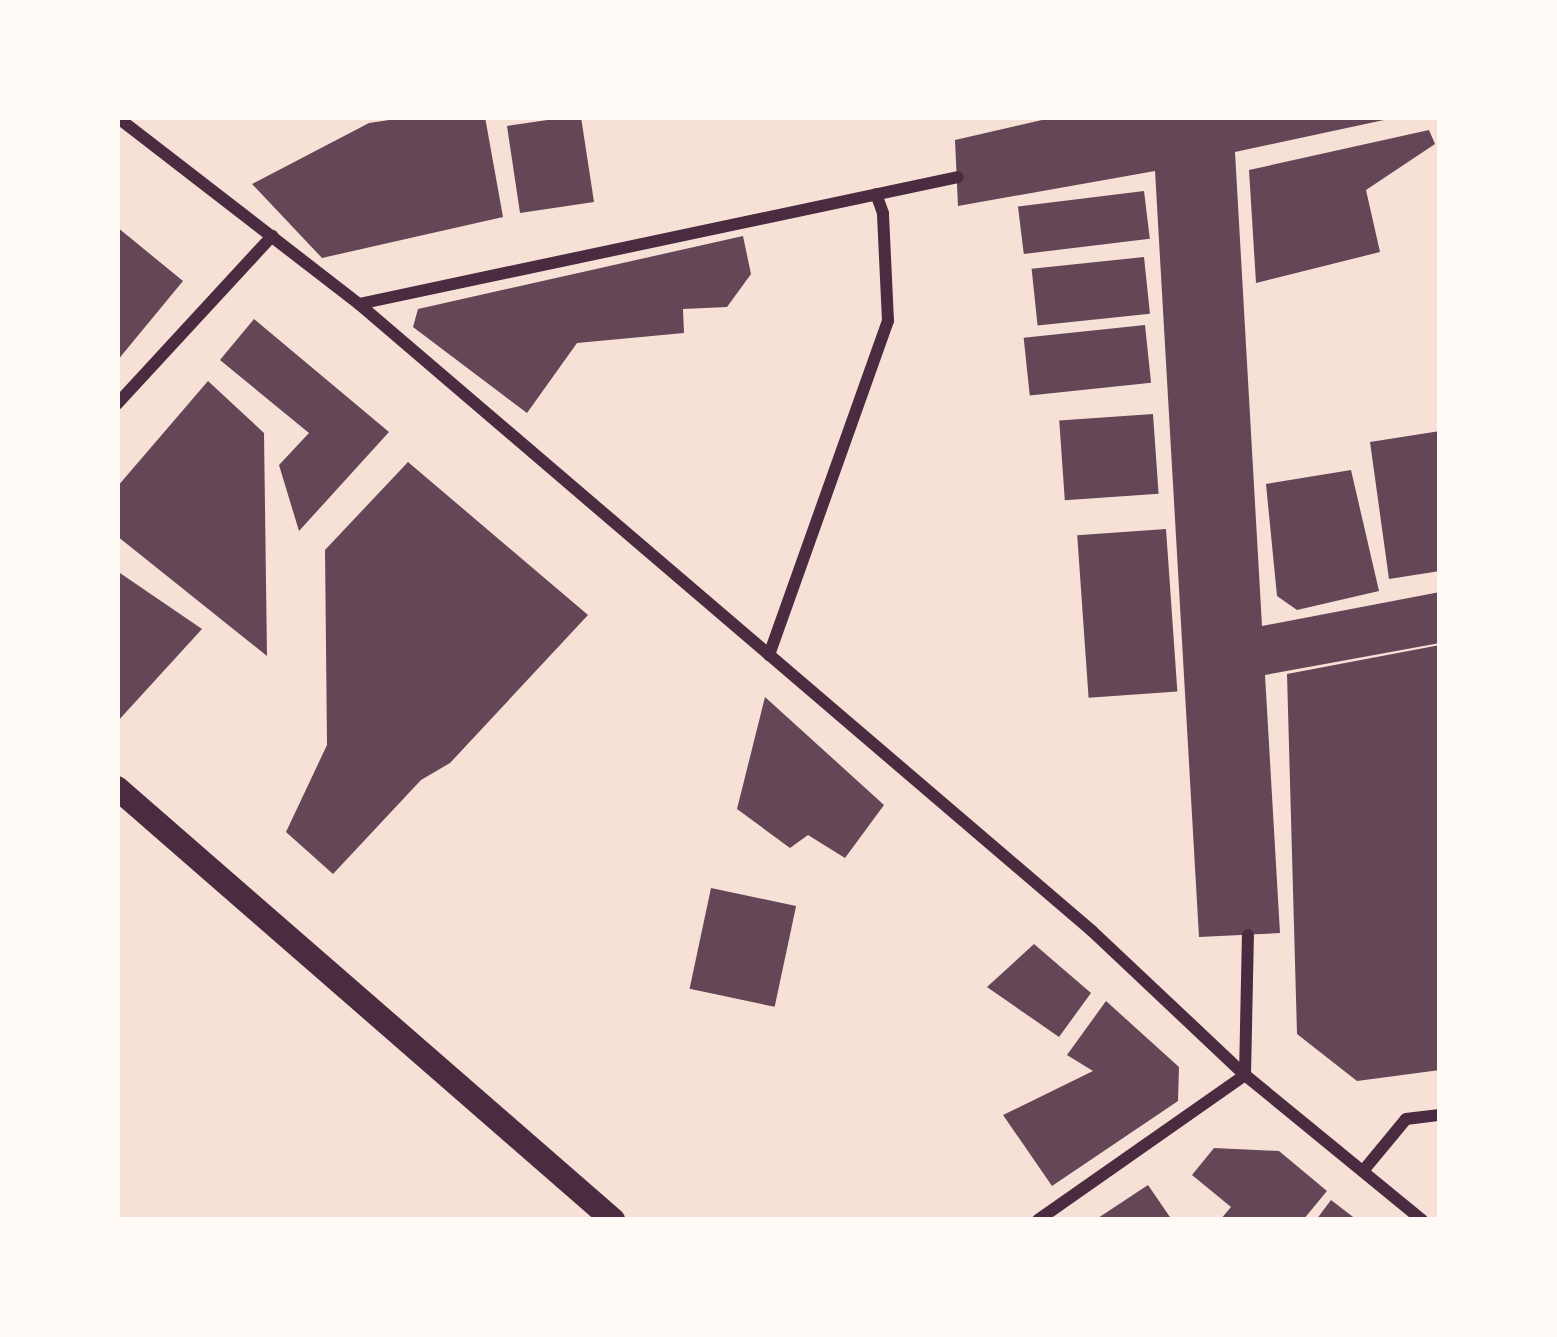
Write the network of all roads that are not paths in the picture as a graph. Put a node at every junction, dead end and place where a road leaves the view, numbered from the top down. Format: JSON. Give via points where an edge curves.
{"nodes":[{"id":1,"x":117,"y":117,"type":"edge"},
{"id":2,"x":958,"y":177,"type":"dead end"},
{"id":3,"x":876,"y":194,"type":"junction"},
{"id":4,"x":272,"y":236,"type":"junction"},
{"id":5,"x":359,"y":304,"type":"junction"},
{"id":6,"x":117,"y":404,"type":"edge"},
{"id":7,"x":769,"y":655,"type":"junction"},
{"id":8,"x":117,"y":788,"type":"edge"},
{"id":9,"x":1248,"y":935,"type":"dead end"},
{"id":10,"x":1245,"y":1075,"type":"junction"},
{"id":11,"x":1440,"y":1115,"type":"edge"},
{"id":12,"x":1363,"y":1171,"type":"junction"},
{"id":13,"x":613,"y":1220,"type":"edge"},
{"id":14,"x":1038,"y":1220,"type":"edge"},
{"id":15,"x":1422,"y":1220,"type":"edge"}],
"edges":[{"from":1,"to":4,"type":"street"},
{"from":2,"to":3,"type":"street"},
{"from":3,"to":5,"type":"street"},
{"from":3,"to":7,"type":"street","via":[[887,321]]},
{"from":4,"to":5,"type":"street"},
{"from":4,"to":6,"type":"street"},
{"from":5,"to":7,"type":"street"},
{"from":7,"to":10,"type":"street","via":[[1092,931]]},
{"from":8,"to":13,"type":"main road"},
{"from":9,"to":10,"type":"street"},
{"from":10,"to":12,"type":"street"},
{"from":10,"to":14,"type":"street"},
{"from":11,"to":12,"type":"street","via":[[1406,1119]]},
{"from":12,"to":15,"type":"street"}]}
